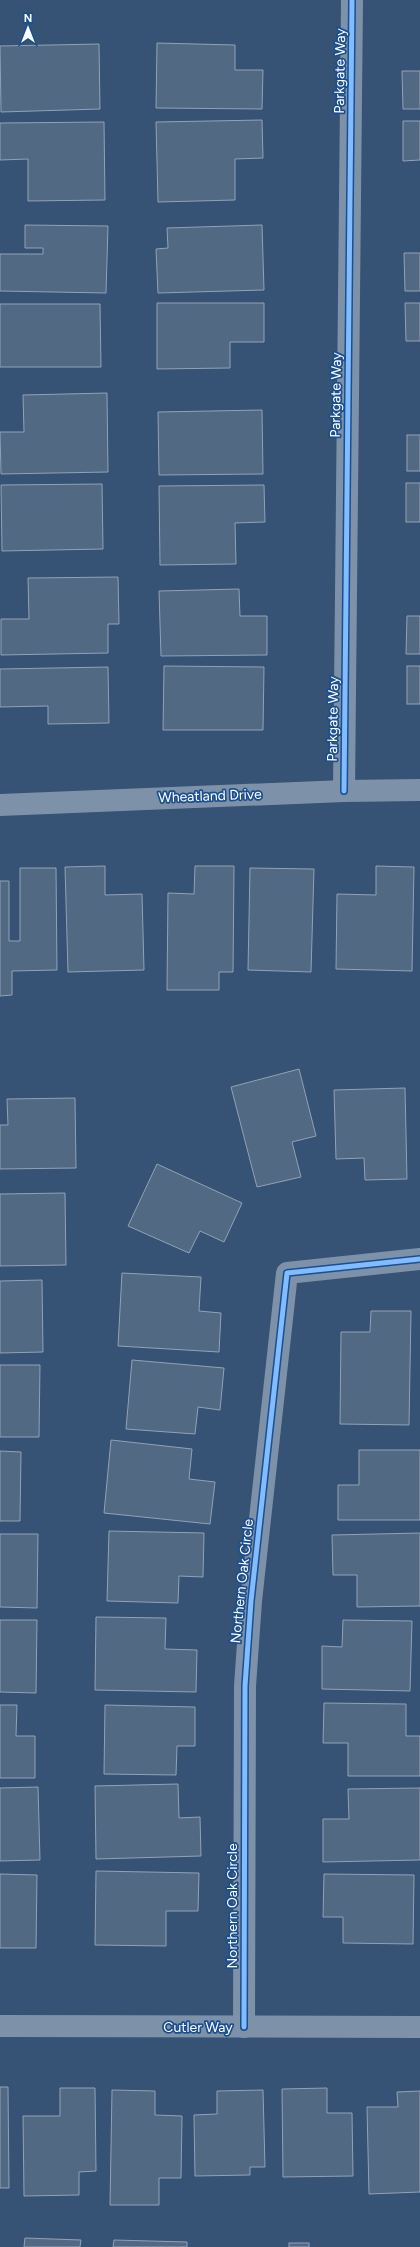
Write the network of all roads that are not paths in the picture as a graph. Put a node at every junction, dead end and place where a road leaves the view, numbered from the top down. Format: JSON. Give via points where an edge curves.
{"nodes":[{"id":1,"x":352,"y":0,"type":"edge"},
{"id":2,"x":420,"y":790,"type":"edge"},
{"id":3,"x":344,"y":791,"type":"junction"},
{"id":4,"x":0,"y":805,"type":"edge"},
{"id":5,"x":420,"y":1259,"type":"edge"},
{"id":6,"x":0,"y":2026,"type":"edge"},
{"id":7,"x":244,"y":2027,"type":"junction"},
{"id":8,"x":420,"y":2027,"type":"edge"}],
"edges":[{"from":1,"to":3,"type":"street","name":"Parkgate Way"},
{"from":2,"to":3,"type":"street","name":"Wheatland Drive"},
{"from":3,"to":4,"type":"street","name":"Wheatland Drive"},
{"from":5,"to":7,"type":"street","name":"Northern Oak Circle","via":[[287,1273],[251,1601],[245,1686]]},
{"from":6,"to":7,"type":"street","name":"Cutler Way"},
{"from":7,"to":8,"type":"street","name":"Cutler Way"}]}
